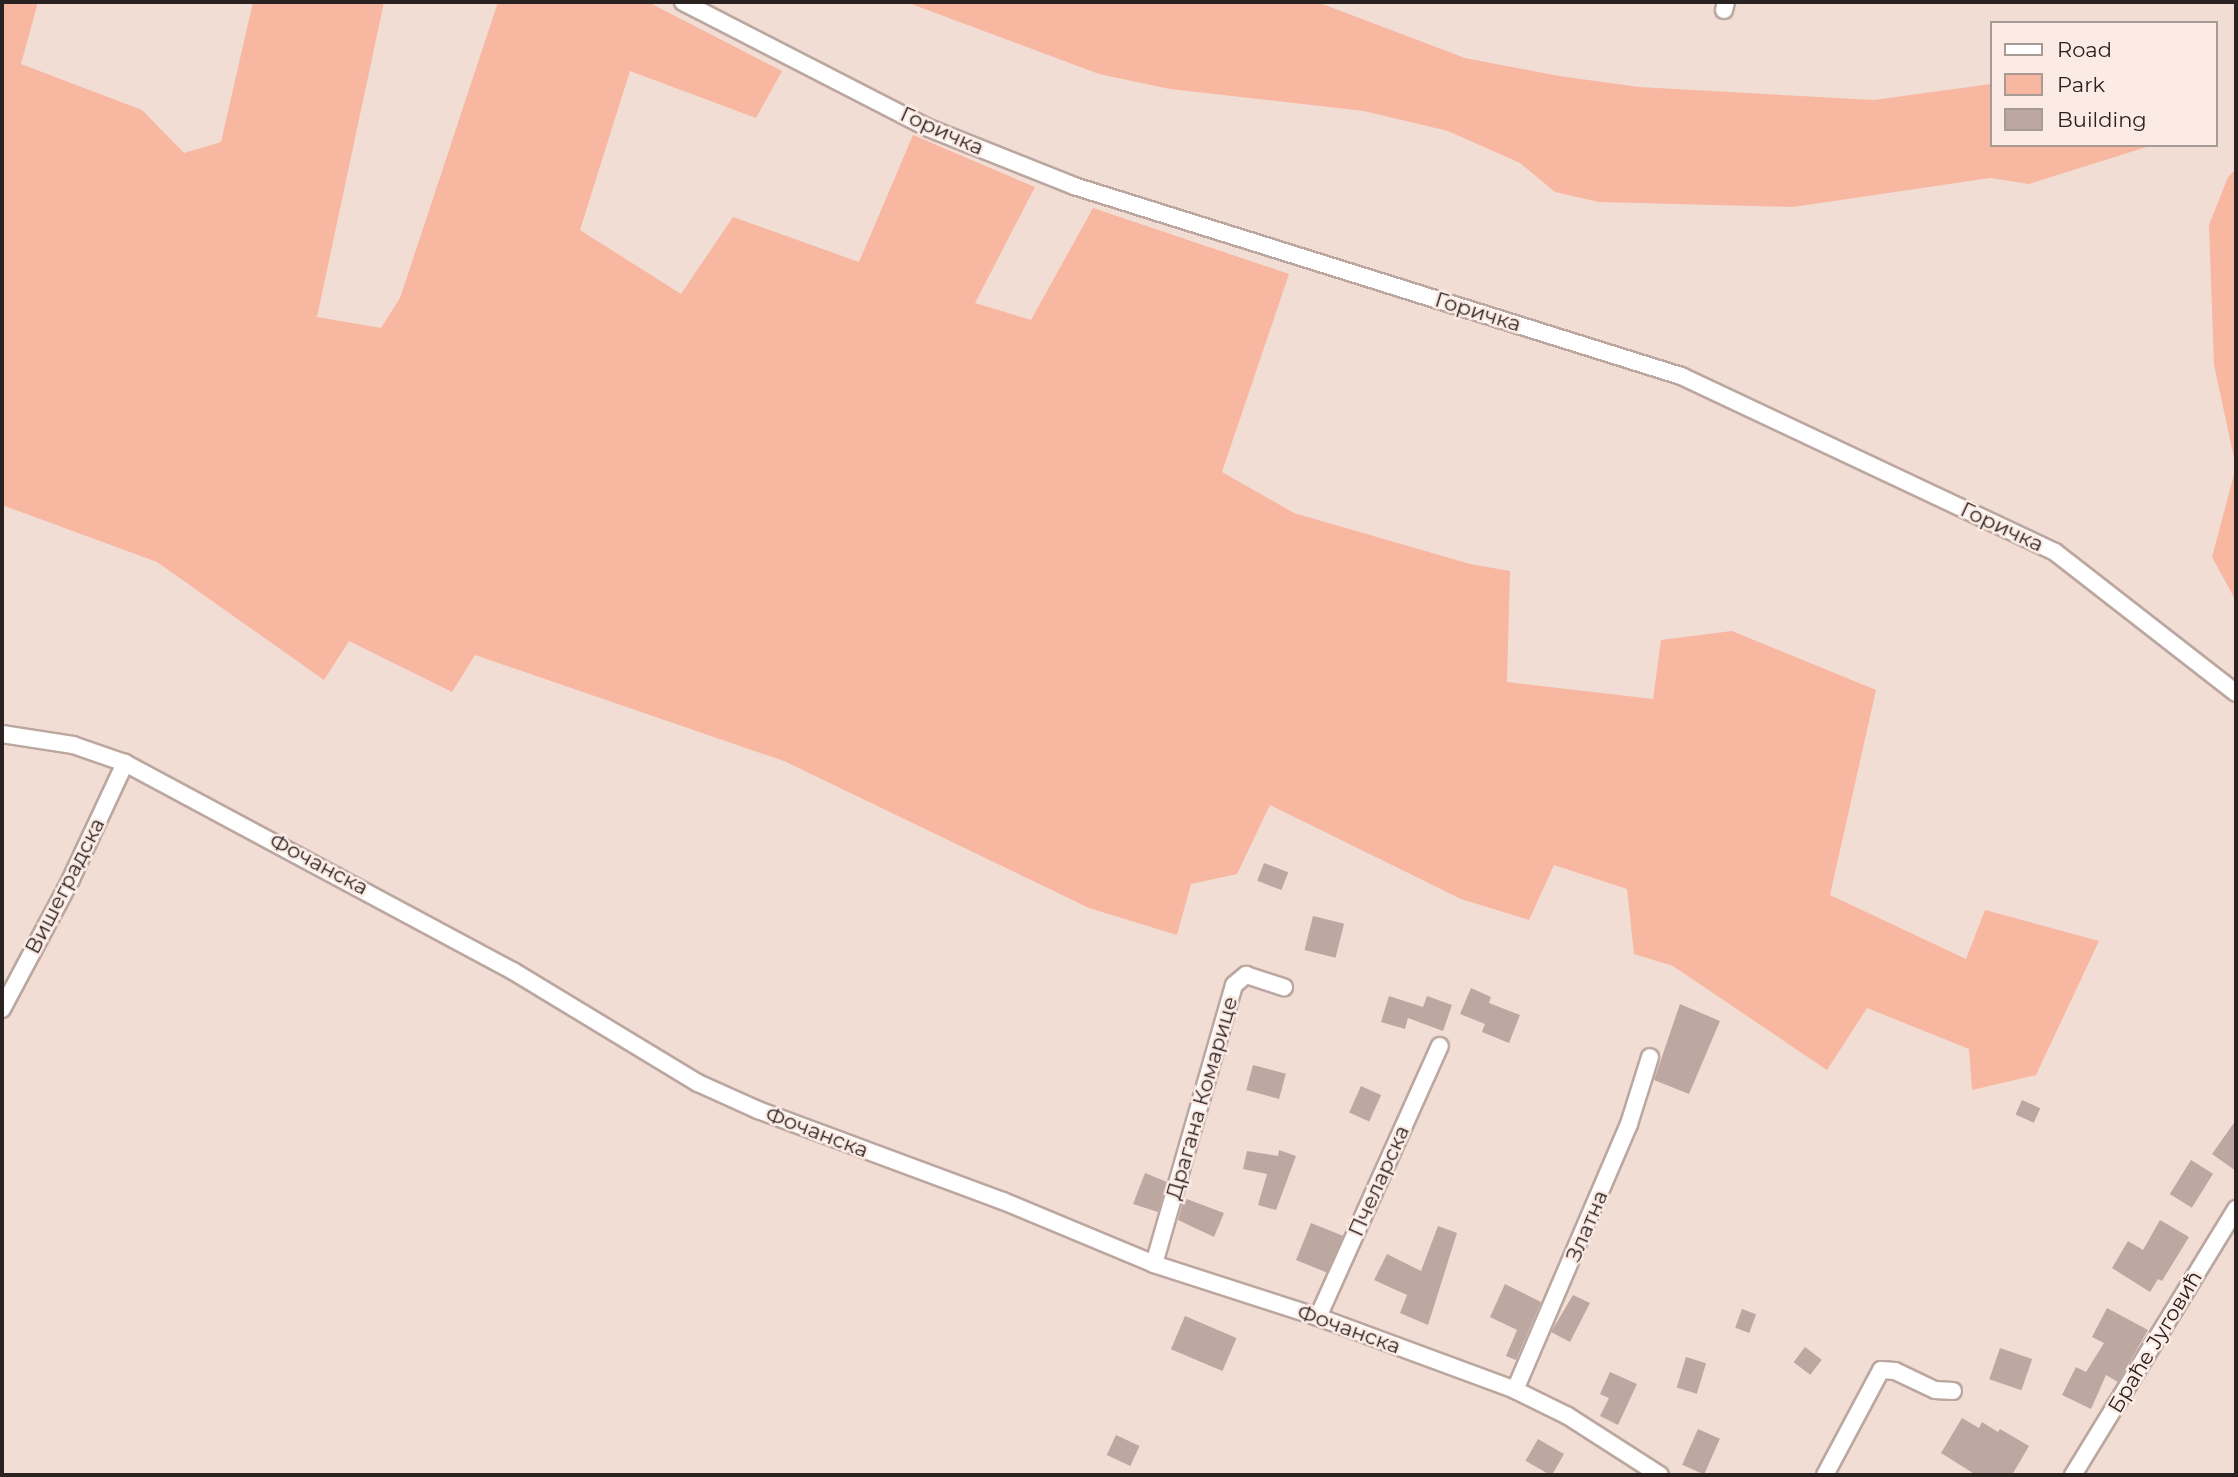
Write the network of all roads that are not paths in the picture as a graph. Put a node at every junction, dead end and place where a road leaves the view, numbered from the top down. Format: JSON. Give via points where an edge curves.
{"nodes":[{"id":1,"x":683,"y":2,"type":"edge"},
{"id":2,"x":2236,"y":693,"type":"edge"},
{"id":3,"x":2,"y":734,"type":"edge"},
{"id":4,"x":125,"y":763,"type":"junction"},
{"id":5,"x":1283,"y":987,"type":"dead end"},
{"id":6,"x":2,"y":1009,"type":"edge"},
{"id":7,"x":1440,"y":1046,"type":"dead end"},
{"id":8,"x":1650,"y":1058,"type":"dead end"},
{"id":9,"x":2236,"y":1209,"type":"edge"},
{"id":10,"x":1154,"y":1264,"type":"junction"},
{"id":11,"x":1318,"y":1317,"type":"junction"},
{"id":12,"x":1516,"y":1391,"type":"junction"},
{"id":13,"x":1954,"y":1391,"type":"dead end"},
{"id":14,"x":1660,"y":1475,"type":"edge"},
{"id":15,"x":1825,"y":1475,"type":"edge"},
{"id":16,"x":2073,"y":1475,"type":"edge"}],
"edges":[{"from":1,"to":2,"type":"street","name":"Горичка","via":[[926,127],[1074,186],[1681,376],[2055,552]]},
{"from":3,"to":4,"type":"street","name":"Фочанска","via":[[73,744]]},
{"from":4,"to":6,"type":"street","name":"Вишеградска","via":[[71,879]]},
{"from":4,"to":10,"type":"street","name":"Фочанска","via":[[502,964],[698,1083]]},
{"from":5,"to":10,"type":"street","name":"Драгана Комарице","via":[[1246,975],[1234,985]]},
{"from":7,"to":11,"type":"street","name":"Пчеларска"},
{"from":8,"to":12,"type":"street","name":"Златна","via":[[1629,1124]]},
{"from":9,"to":16,"type":"street","name":"Браће Југовић"},
{"from":10,"to":11,"type":"street","name":"Фочанска"},
{"from":11,"to":12,"type":"street","name":"Фочанска"},
{"from":12,"to":14,"type":"street","name":"Фочанска","via":[[1568,1416]]},
{"from":13,"to":15,"type":"street","via":[[1935,1390],[1895,1371],[1881,1370]]}]}
